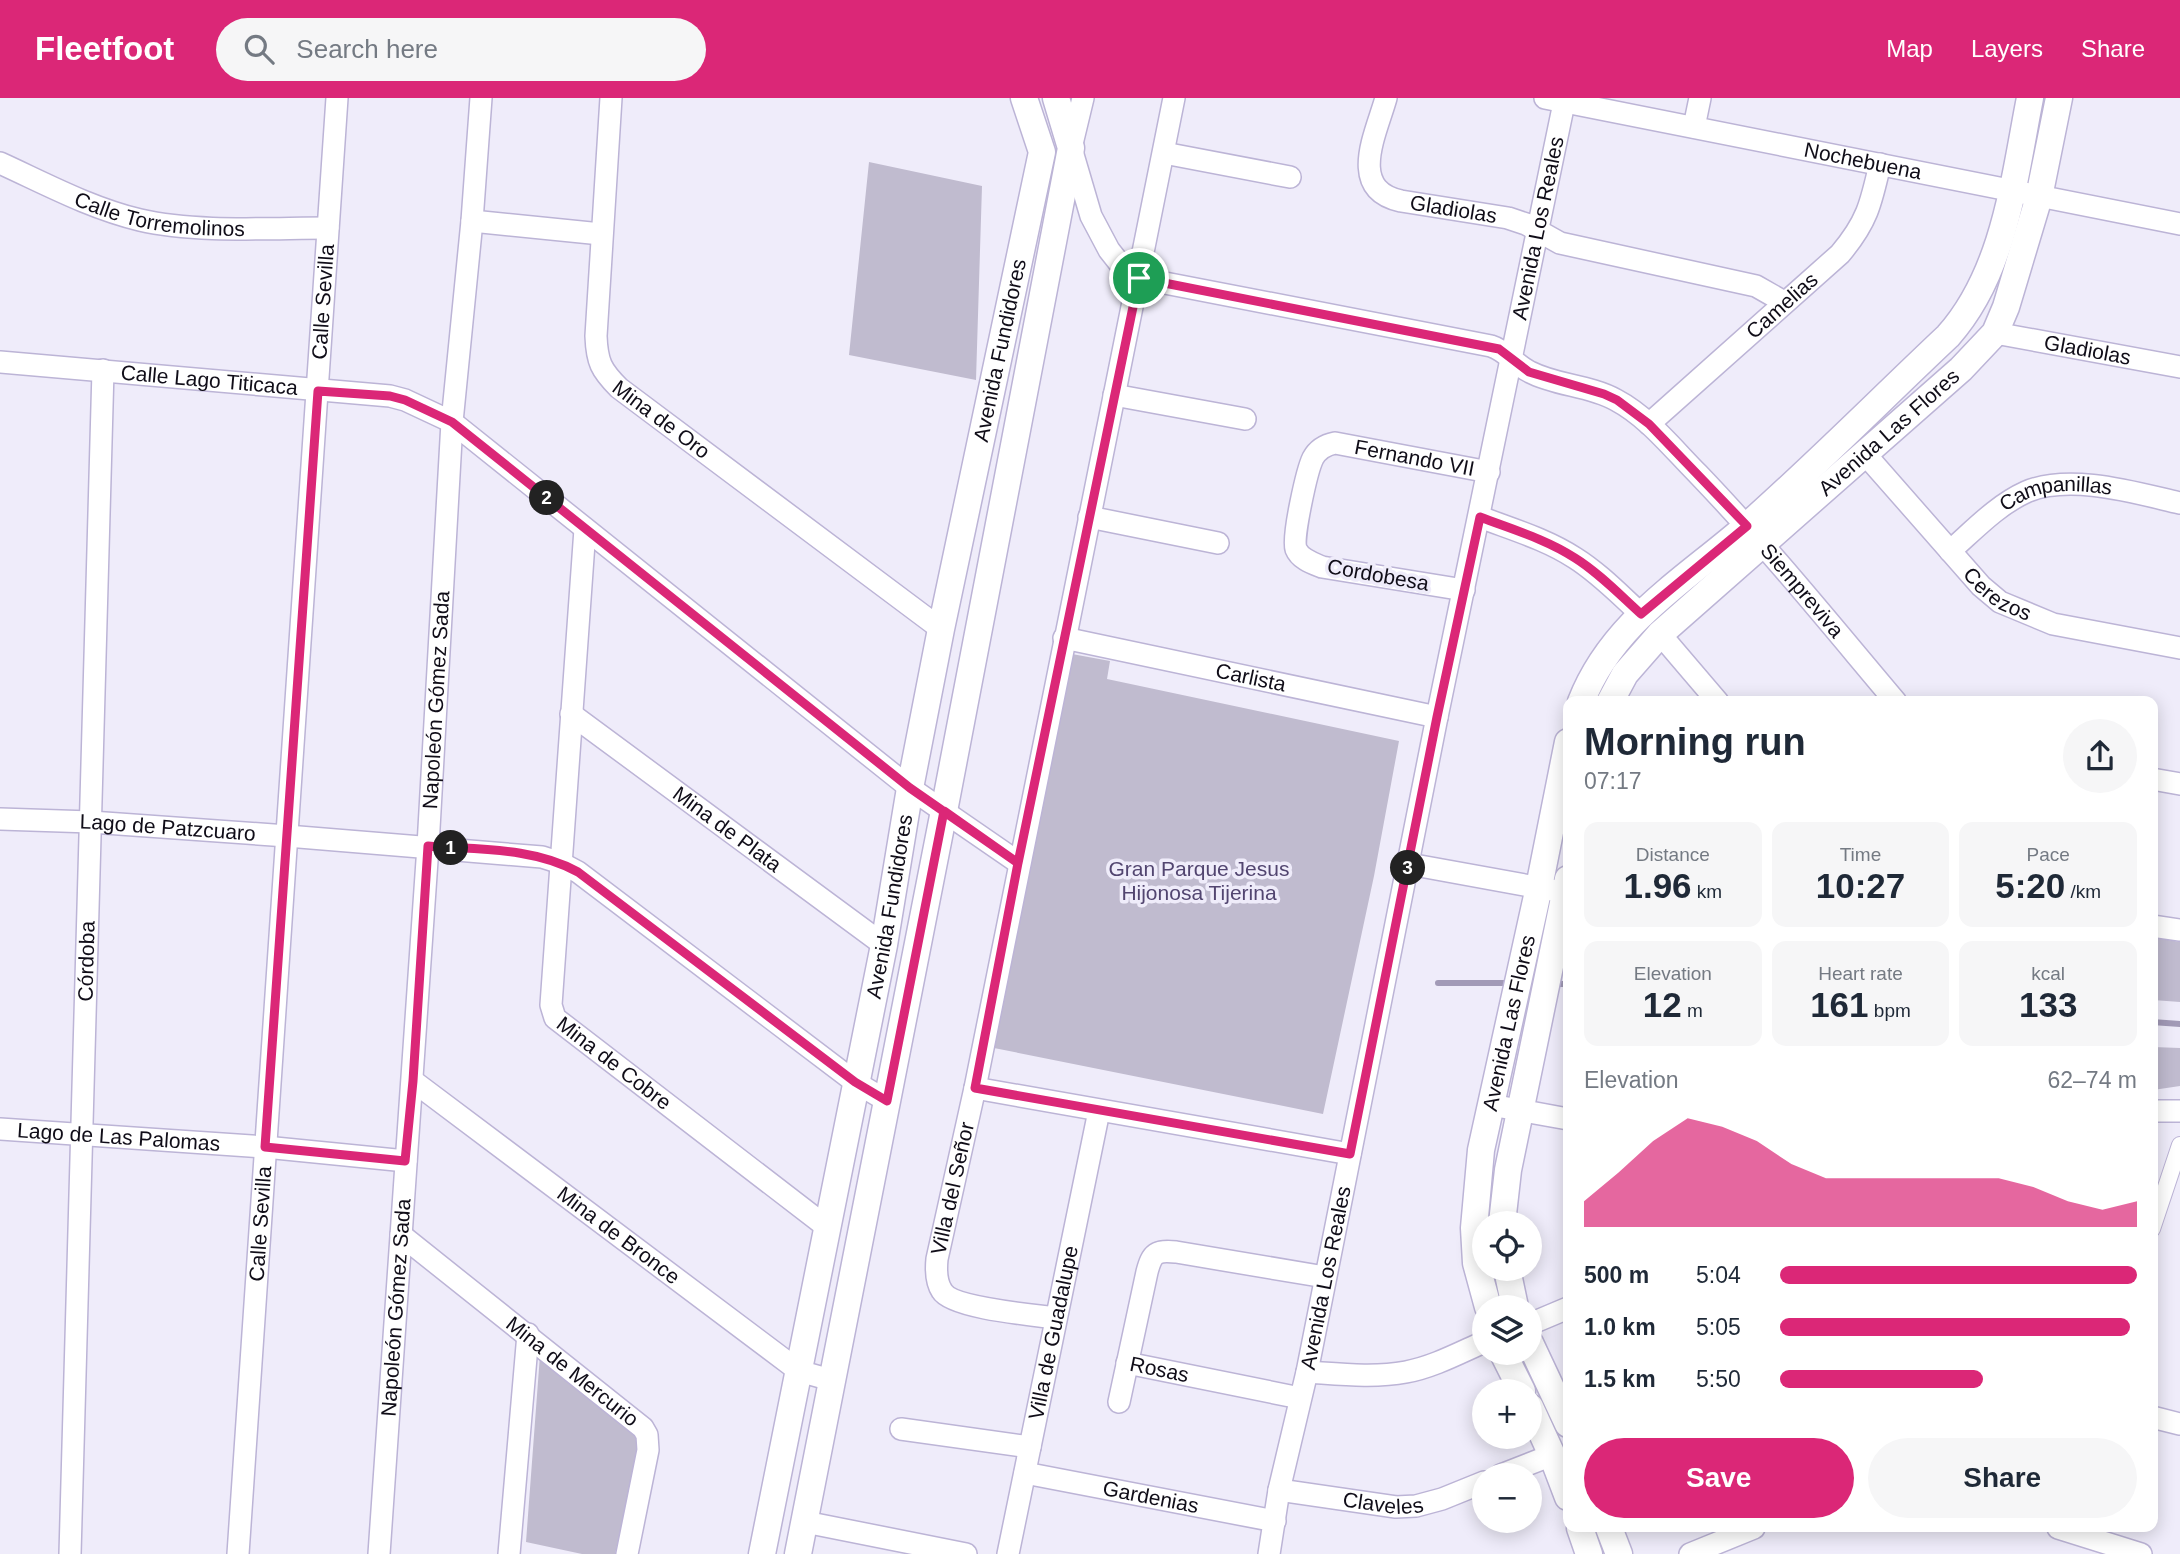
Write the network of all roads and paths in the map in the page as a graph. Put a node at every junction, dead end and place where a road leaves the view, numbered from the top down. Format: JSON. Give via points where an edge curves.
{"nodes":[{"id":1,"x":337,"y":98,"type":"edge"},
{"id":2,"x":481,"y":98,"type":"edge"},
{"id":3,"x":611,"y":98,"type":"edge"},
{"id":4,"x":1024,"y":98,"type":"edge"},
{"id":5,"x":1056,"y":98,"type":"edge"},
{"id":6,"x":1083,"y":98,"type":"edge"},
{"id":7,"x":1174,"y":98,"type":"edge"},
{"id":8,"x":1386,"y":98,"type":"edge"},
{"id":9,"x":1700,"y":98,"type":"edge"},
{"id":10,"x":2030,"y":98,"type":"edge"},
{"id":11,"x":2059,"y":98,"type":"edge"},
{"id":12,"x":1558,"y":99,"type":"edge"},
{"id":13,"x":1694,"y":127,"type":"junction"},
{"id":14,"x":1071,"y":148,"type":"junction"},
{"id":15,"x":1042,"y":152,"type":"junction"},
{"id":16,"x":1164,"y":153,"type":"junction"},
{"id":17,"x":0,"y":163,"type":"edge"},
{"id":18,"x":1880,"y":164,"type":"junction"},
{"id":19,"x":1290,"y":177,"type":"dead end"},
{"id":20,"x":2012,"y":191,"type":"junction"},
{"id":21,"x":2039,"y":197,"type":"junction"},
{"id":22,"x":472,"y":221,"type":"junction"},
{"id":23,"x":2180,"y":224,"type":"edge"},
{"id":24,"x":328,"y":228,"type":"junction"},
{"id":25,"x":1539,"y":231,"type":"junction"},
{"id":26,"x":601,"y":234,"type":"junction"},
{"id":27,"x":1139,"y":278,"type":"junction"},
{"id":28,"x":1784,"y":302,"type":"junction"},
{"id":29,"x":1995,"y":333,"type":"junction"},
{"id":30,"x":1512,"y":359,"type":"junction"},
{"id":31,"x":0,"y":362,"type":"edge"},
{"id":32,"x":2180,"y":366,"type":"edge"},
{"id":33,"x":103,"y":370,"type":"junction"},
{"id":34,"x":318,"y":391,"type":"junction"},
{"id":35,"x":1114,"y":395,"type":"junction"},
{"id":36,"x":1245,"y":419,"type":"dead end"},
{"id":37,"x":452,"y":422,"type":"junction"},
{"id":38,"x":1649,"y":424,"type":"junction"},
{"id":39,"x":1865,"y":454,"type":"junction"},
{"id":40,"x":1310,"y":468,"type":"joint"},
{"id":41,"x":1489,"y":472,"type":"junction"},
{"id":42,"x":2180,"y":503,"type":"edge"},
{"id":43,"x":1089,"y":517,"type":"junction"},
{"id":44,"x":1480,"y":517,"type":"junction"},
{"id":45,"x":585,"y":529,"type":"junction"},
{"id":46,"x":1755,"y":534,"type":"junction"},
{"id":47,"x":1218,"y":543,"type":"dead end"},
{"id":48,"x":1950,"y":551,"type":"junction"},
{"id":49,"x":1464,"y":590,"type":"junction"},
{"id":50,"x":1641,"y":614,"type":"junction"},
{"id":51,"x":941,"y":629,"type":"junction"},
{"id":52,"x":1660,"y":634,"type":"junction"},
{"id":53,"x":1064,"y":638,"type":"junction"},
{"id":54,"x":2180,"y":648,"type":"edge"},
{"id":55,"x":1584,"y":696,"type":"edge"},
{"id":56,"x":1613,"y":696,"type":"edge"},
{"id":57,"x":1713,"y":696,"type":"edge"},
{"id":58,"x":1891,"y":696,"type":"edge"},
{"id":59,"x":572,"y":714,"type":"junction"},
{"id":60,"x":1437,"y":717,"type":"junction"},
{"id":61,"x":1563,"y":767,"type":"edge"},
{"id":62,"x":2158,"y":780,"type":"edge"},
{"id":63,"x":2180,"y":785,"type":"edge"},
{"id":64,"x":910,"y":788,"type":"junction"},
{"id":65,"x":944,"y":811,"type":"junction"},
{"id":66,"x":0,"y":819,"type":"edge"},
{"id":67,"x":91,"y":822,"type":"junction"},
{"id":68,"x":287,"y":836,"type":"junction"},
{"id":69,"x":428,"y":846,"type":"junction"},
{"id":70,"x":561,"y":863,"type":"junction"},
{"id":71,"x":1018,"y":863,"type":"junction"},
{"id":72,"x":1409,"y":864,"type":"junction"},
{"id":73,"x":1563,"y":886,"type":"edge"},
{"id":74,"x":1539,"y":887,"type":"junction"},
{"id":75,"x":1563,"y":906,"type":"edge"},
{"id":76,"x":2158,"y":927,"type":"edge"},
{"id":77,"x":2180,"y":930,"type":"edge"},
{"id":78,"x":884,"y":945,"type":"junction"},
{"id":79,"x":413,"y":1081,"type":"junction"},
{"id":80,"x":855,"y":1082,"type":"junction"},
{"id":81,"x":975,"y":1088,"type":"junction"},
{"id":82,"x":887,"y":1101,"type":"junction"},
{"id":83,"x":1490,"y":1105,"type":"junction"},
{"id":84,"x":1099,"y":1111,"type":"junction"},
{"id":85,"x":1521,"y":1111,"type":"junction"},
{"id":86,"x":2158,"y":1111,"type":"edge"},
{"id":87,"x":2180,"y":1111,"type":"edge"},
{"id":88,"x":1563,"y":1118,"type":"edge"},
{"id":89,"x":0,"y":1129,"type":"edge"},
{"id":90,"x":82,"y":1134,"type":"junction"},
{"id":91,"x":2180,"y":1145,"type":"edge"},
{"id":92,"x":265,"y":1147,"type":"junction"},
{"id":93,"x":1350,"y":1154,"type":"junction"},
{"id":94,"x":405,"y":1161,"type":"junction"},
{"id":95,"x":1503,"y":1211,"type":"edge"},
{"id":96,"x":2158,"y":1211,"type":"edge"},
{"id":97,"x":828,"y":1228,"type":"junction"},
{"id":98,"x":401,"y":1235,"type":"junction"},
{"id":99,"x":1325,"y":1277,"type":"junction"},
{"id":100,"x":1485,"y":1295,"type":"edge"},
{"id":101,"x":1563,"y":1310,"type":"edge"},
{"id":102,"x":1056,"y":1318,"type":"junction"},
{"id":103,"x":1542,"y":1319,"type":"edge"},
{"id":104,"x":528,"y":1334,"type":"junction"},
{"id":105,"x":1472,"y":1347,"type":"edge"},
{"id":106,"x":1126,"y":1363,"type":"junction"},
{"id":107,"x":1540,"y":1365,"type":"edge"},
{"id":108,"x":799,"y":1371,"type":"junction"},
{"id":109,"x":1307,"y":1372,"type":"junction"},
{"id":110,"x":831,"y":1380,"type":"junction"},
{"id":111,"x":1300,"y":1398,"type":"junction"},
{"id":112,"x":1119,"y":1402,"type":"dead end"},
{"id":113,"x":1563,"y":1413,"type":"edge"},
{"id":114,"x":2158,"y":1418,"type":"edge"},
{"id":115,"x":2180,"y":1424,"type":"edge"},
{"id":116,"x":901,"y":1429,"type":"dead end"},
{"id":117,"x":1542,"y":1433,"type":"edge"},
{"id":118,"x":1030,"y":1447,"type":"junction"},
{"id":119,"x":1552,"y":1455,"type":"junction"},
{"id":120,"x":1532,"y":1463,"type":"edge"},
{"id":121,"x":1025,"y":1473,"type":"junction"},
{"id":122,"x":1563,"y":1484,"type":"edge"},
{"id":123,"x":1472,"y":1487,"type":"edge"},
{"id":124,"x":1279,"y":1490,"type":"junction"},
{"id":125,"x":1275,"y":1521,"type":"junction"},
{"id":126,"x":805,"y":1522,"type":"junction"},
{"id":127,"x":1581,"y":1532,"type":"edge"},
{"id":128,"x":1611,"y":1532,"type":"edge"},
{"id":129,"x":1744,"y":1532,"type":"edge"},
{"id":130,"x":2071,"y":1532,"type":"edge"},
{"id":131,"x":70,"y":1554,"type":"edge"},
{"id":132,"x":238,"y":1554,"type":"edge"},
{"id":133,"x":379,"y":1554,"type":"edge"},
{"id":134,"x":509,"y":1554,"type":"edge"},
{"id":135,"x":627,"y":1554,"type":"edge"},
{"id":136,"x":762,"y":1554,"type":"edge"},
{"id":137,"x":798,"y":1554,"type":"edge"},
{"id":138,"x":966,"y":1554,"type":"edge"},
{"id":139,"x":1008,"y":1554,"type":"edge"},
{"id":140,"x":1269,"y":1554,"type":"edge"},
{"id":141,"x":1589,"y":1554,"type":"edge"},
{"id":142,"x":1619,"y":1554,"type":"edge"},
{"id":143,"x":1690,"y":1554,"type":"edge"},
{"id":144,"x":2141,"y":1554,"type":"edge"}],
"edges":[{"from":1,"to":24,"type":"street","name":"Calle Sevilla"},
{"from":2,"to":22,"type":"street","name":"Napoleón Gómez Sada"},
{"from":3,"to":26,"type":"street","name":"Mina de Oro"},
{"from":4,"to":15,"type":"street"},
{"from":5,"to":14,"type":"street","name":"Avenida Fundidores"},
{"from":6,"to":14,"type":"street"},
{"from":7,"to":16,"type":"street","name":"Villa del Señor"},
{"from":8,"to":25,"type":"street","name":"Gladiolas","via":[[1369,161],[1377,191],[1401,201],[1508,218]]},
{"from":9,"to":13,"type":"street"},
{"from":10,"to":20,"type":"street","name":"Avenida Las Flores"},
{"from":11,"to":21,"type":"street","name":"Avenida Las Flores"},
{"from":12,"to":13,"type":"street","name":"Nochebuena"},
{"from":12,"to":25,"type":"street","name":"Avenida Los Reales"},
{"from":13,"to":18,"type":"street","name":"Nochebuena"},
{"from":14,"to":15,"type":"street"},
{"from":14,"to":27,"type":"street","via":[[1100,236],[1125,269]]},
{"from":14,"to":65,"type":"street","name":"Avenida Fundidores"},
{"from":15,"to":51,"type":"street","name":"Avenida Fundidores"},
{"from":16,"to":19,"type":"street"},
{"from":16,"to":27,"type":"street","name":"Villa del Señor"},
{"from":17,"to":24,"type":"street","name":"Calle Torremolinos","via":[[86,203],[142,220],[206,228]]},
{"from":18,"to":20,"type":"street","name":"Nochebuena"},
{"from":18,"to":28,"type":"street","name":"Camelias","via":[[1867,215],[1853,238]]},
{"from":20,"to":21,"type":"street","name":"Nochebuena"},
{"from":20,"to":46,"type":"street","name":"Avenida Las Flores","via":[[1989,271],[1964,318]]},
{"from":21,"to":23,"type":"street","name":"Nochebuena"},
{"from":21,"to":29,"type":"street","name":"Avenida Las Flores"},
{"from":22,"to":26,"type":"street"},
{"from":22,"to":37,"type":"street","name":"Napoleón Gómez Sada"},
{"from":24,"to":34,"type":"street","name":"Calle Sevilla"},
{"from":25,"to":28,"type":"street","name":"Gladiolas","via":[[1560,243],[1756,286]]},
{"from":25,"to":30,"type":"street","name":"Avenida Los Reales"},
{"from":26,"to":51,"type":"street","name":"Mina de Oro","via":[[596,356],[604,372],[619,388]]},
{"from":27,"to":30,"type":"street","name":"Siempreviva","via":[[1491,346]]},
{"from":27,"to":35,"type":"street","name":"Villa del Señor"},
{"from":28,"to":38,"type":"street","name":"Camelias"},
{"from":29,"to":32,"type":"street","name":"Gladiolas"},
{"from":29,"to":39,"type":"street","name":"Avenida Las Flores"},
{"from":30,"to":38,"type":"street","name":"Siempreviva","via":[[1540,376],[1617,400]]},
{"from":30,"to":41,"type":"street","name":"Avenida Los Reales"},
{"from":31,"to":33,"type":"street","name":"Calle Lago Titicaca"},
{"from":33,"to":34,"type":"street","name":"Calle Lago Titicaca"},
{"from":33,"to":67,"type":"street","name":"Córdoba"},
{"from":34,"to":37,"type":"street","name":"Calle Lago Titicaca","via":[[390,396]]},
{"from":34,"to":68,"type":"street","name":"Calle Sevilla"},
{"from":35,"to":36,"type":"street"},
{"from":35,"to":43,"type":"street","name":"Villa del Señor"},
{"from":37,"to":45,"type":"street","name":"Calle Lago Titicaca"},
{"from":37,"to":69,"type":"street","name":"Napoleón Gómez Sada"},
{"from":38,"to":46,"type":"street","name":"Siempreviva"},
{"from":39,"to":46,"type":"street","name":"Avenida Las Flores"},
{"from":39,"to":48,"type":"street","name":"Cerezos"},
{"from":40,"to":41,"type":"street","name":"Fernando VII","via":[[1320,449],[1335,443]]},
{"from":40,"to":49,"type":"street","name":"Cordobesa","via":[[1295,534],[1302,557],[1322,567]]},
{"from":41,"to":44,"type":"street","name":"Avenida Los Reales"},
{"from":42,"to":48,"type":"street","name":"Campanillas","via":[[2086,485],[2055,485],[2027,491],[2001,507]]},
{"from":43,"to":47,"type":"street"},
{"from":43,"to":53,"type":"street","name":"Villa del Señor"},
{"from":44,"to":49,"type":"street","name":"Avenida Los Reales"},
{"from":44,"to":50,"type":"street","via":[[1574,557]]},
{"from":45,"to":59,"type":"street","name":"Mina de Cobre"},
{"from":45,"to":64,"type":"street","name":"Calle Lago Titicaca"},
{"from":46,"to":50,"type":"street","name":"Avenida Las Flores"},
{"from":46,"to":52,"type":"street","name":"Avenida Las Flores"},
{"from":46,"to":58,"type":"street","name":"Siempreviva"},
{"from":48,"to":54,"type":"street","name":"Cerezos","via":[[2000,603],[2053,624]]},
{"from":49,"to":60,"type":"street","name":"Avenida Los Reales"},
{"from":50,"to":55,"type":"street","name":"Avenida Las Flores","via":[[1610,647]]},
{"from":51,"to":64,"type":"street","name":"Avenida Fundidores"},
{"from":52,"to":56,"type":"street","name":"Avenida Las Flores","via":[[1625,674]]},
{"from":52,"to":57,"type":"street"},
{"from":53,"to":60,"type":"street","name":"Carlista"},
{"from":53,"to":71,"type":"street","name":"Villa del Señor"},
{"from":59,"to":70,"type":"street","name":"Mina de Cobre"},
{"from":59,"to":78,"type":"street","name":"Mina de Plata"},
{"from":60,"to":72,"type":"street","name":"Avenida Los Reales"},
{"from":61,"to":74,"type":"street","name":"Avenida Las Flores"},
{"from":62,"to":63,"type":"street"},
{"from":64,"to":65,"type":"street","name":"Calle Lago Titicaca"},
{"from":64,"to":78,"type":"street","name":"Avenida Fundidores"},
{"from":65,"to":71,"type":"street","name":"Calle Lago Titicaca"},
{"from":65,"to":82,"type":"street","name":"Avenida Fundidores"},
{"from":66,"to":67,"type":"street","name":"Lago de Patzcuaro"},
{"from":67,"to":68,"type":"street","name":"Lago de Patzcuaro"},
{"from":67,"to":90,"type":"street","name":"Córdoba"},
{"from":68,"to":69,"type":"street","name":"Lago de Patzcuaro"},
{"from":68,"to":92,"type":"street","name":"Calle Sevilla"},
{"from":69,"to":70,"type":"street","name":"Lago de Patzcuaro","via":[[525,854]]},
{"from":69,"to":79,"type":"street","name":"Napoleón Gómez Sada"},
{"from":70,"to":80,"type":"street","name":"Lago de Patzcuaro"},
{"from":70,"to":97,"type":"street","name":"Mina de Cobre","via":[[551,1005],[555,1018]]},
{"from":71,"to":81,"type":"street","name":"Villa del Señor"},
{"from":72,"to":74,"type":"street"},
{"from":72,"to":93,"type":"street","name":"Avenida Los Reales"},
{"from":73,"to":74,"type":"street"},
{"from":74,"to":83,"type":"street","name":"Avenida Las Flores"},
{"from":75,"to":85,"type":"street","name":"Avenida Las Flores"},
{"from":76,"to":77,"type":"street"},
{"from":78,"to":80,"type":"street","name":"Avenida Fundidores"},
{"from":79,"to":94,"type":"street","name":"Napoleón Gómez Sada"},
{"from":79,"to":108,"type":"street","name":"Mina de Bronce"},
{"from":80,"to":82,"type":"street","name":"Lago de Patzcuaro"},
{"from":80,"to":97,"type":"street","name":"Avenida Fundidores"},
{"from":81,"to":84,"type":"street"},
{"from":81,"to":102,"type":"street","name":"Villa del Señor","via":[[937,1259],[942,1292],[968,1305]]},
{"from":82,"to":110,"type":"street","name":"Avenida Fundidores"},
{"from":83,"to":85,"type":"street"},
{"from":83,"to":100,"type":"street","name":"Avenida Las Flores","via":[[1474,1228],[1476,1263]]},
{"from":84,"to":93,"type":"street"},
{"from":84,"to":102,"type":"street","name":"Villa de Guadalupe"},
{"from":85,"to":88,"type":"street"},
{"from":85,"to":95,"type":"street","name":"Avenida Las Flores"},
{"from":86,"to":87,"type":"street"},
{"from":89,"to":90,"type":"street","name":"Lago de Las Palomas"},
{"from":90,"to":92,"type":"street","name":"Lago de Las Palomas"},
{"from":90,"to":131,"type":"street","name":"Córdoba"},
{"from":91,"to":96,"type":"street"},
{"from":92,"to":94,"type":"street","name":"Lago de Las Palomas"},
{"from":92,"to":132,"type":"street","name":"Calle Sevilla"},
{"from":93,"to":99,"type":"street","name":"Avenida Los Reales"},
{"from":94,"to":98,"type":"street","name":"Napoleón Gómez Sada"},
{"from":97,"to":108,"type":"street","name":"Avenida Fundidores"},
{"from":98,"to":104,"type":"street","name":"Mina de Mercurio"},
{"from":98,"to":133,"type":"street","name":"Napoleón Gómez Sada"},
{"from":99,"to":106,"type":"street","name":"Rosas","via":[[1162,1251],[1153,1256],[1147,1272]]},
{"from":99,"to":109,"type":"street","name":"Avenida Los Reales"},
{"from":101,"to":103,"type":"street"},
{"from":102,"to":118,"type":"street","name":"Villa de Guadalupe"},
{"from":104,"to":134,"type":"street"},
{"from":104,"to":135,"type":"street","name":"Mina de Mercurio","via":[[636,1421],[647,1435]]},
{"from":105,"to":109,"type":"street","via":[[1407,1372]]},
{"from":106,"to":111,"type":"street","name":"Rosas"},
{"from":106,"to":112,"type":"street"},
{"from":107,"to":113,"type":"street"},
{"from":108,"to":110,"type":"street","name":"Mina de Bronce"},
{"from":108,"to":136,"type":"street","name":"Avenida Fundidores"},
{"from":109,"to":111,"type":"street","name":"Avenida Los Reales"},
{"from":110,"to":126,"type":"street","name":"Avenida Fundidores"},
{"from":111,"to":124,"type":"street","name":"Avenida Los Reales"},
{"from":114,"to":115,"type":"street"},
{"from":116,"to":118,"type":"street"},
{"from":117,"to":119,"type":"street"},
{"from":118,"to":121,"type":"street","name":"Villa de Guadalupe"},
{"from":119,"to":120,"type":"street"},
{"from":119,"to":122,"type":"street"},
{"from":121,"to":125,"type":"street","name":"Gardenias"},
{"from":121,"to":139,"type":"street","name":"Villa de Guadalupe"},
{"from":123,"to":124,"type":"street","name":"Claveles","via":[[1416,1506],[1396,1507]]},
{"from":124,"to":125,"type":"street","name":"Avenida Los Reales"},
{"from":125,"to":140,"type":"street","name":"Avenida Los Reales"},
{"from":126,"to":137,"type":"street","name":"Avenida Fundidores"},
{"from":126,"to":138,"type":"street"},
{"from":127,"to":141,"type":"street"},
{"from":128,"to":142,"type":"street"},
{"from":129,"to":143,"type":"street"},
{"from":130,"to":144,"type":"street"}]}
